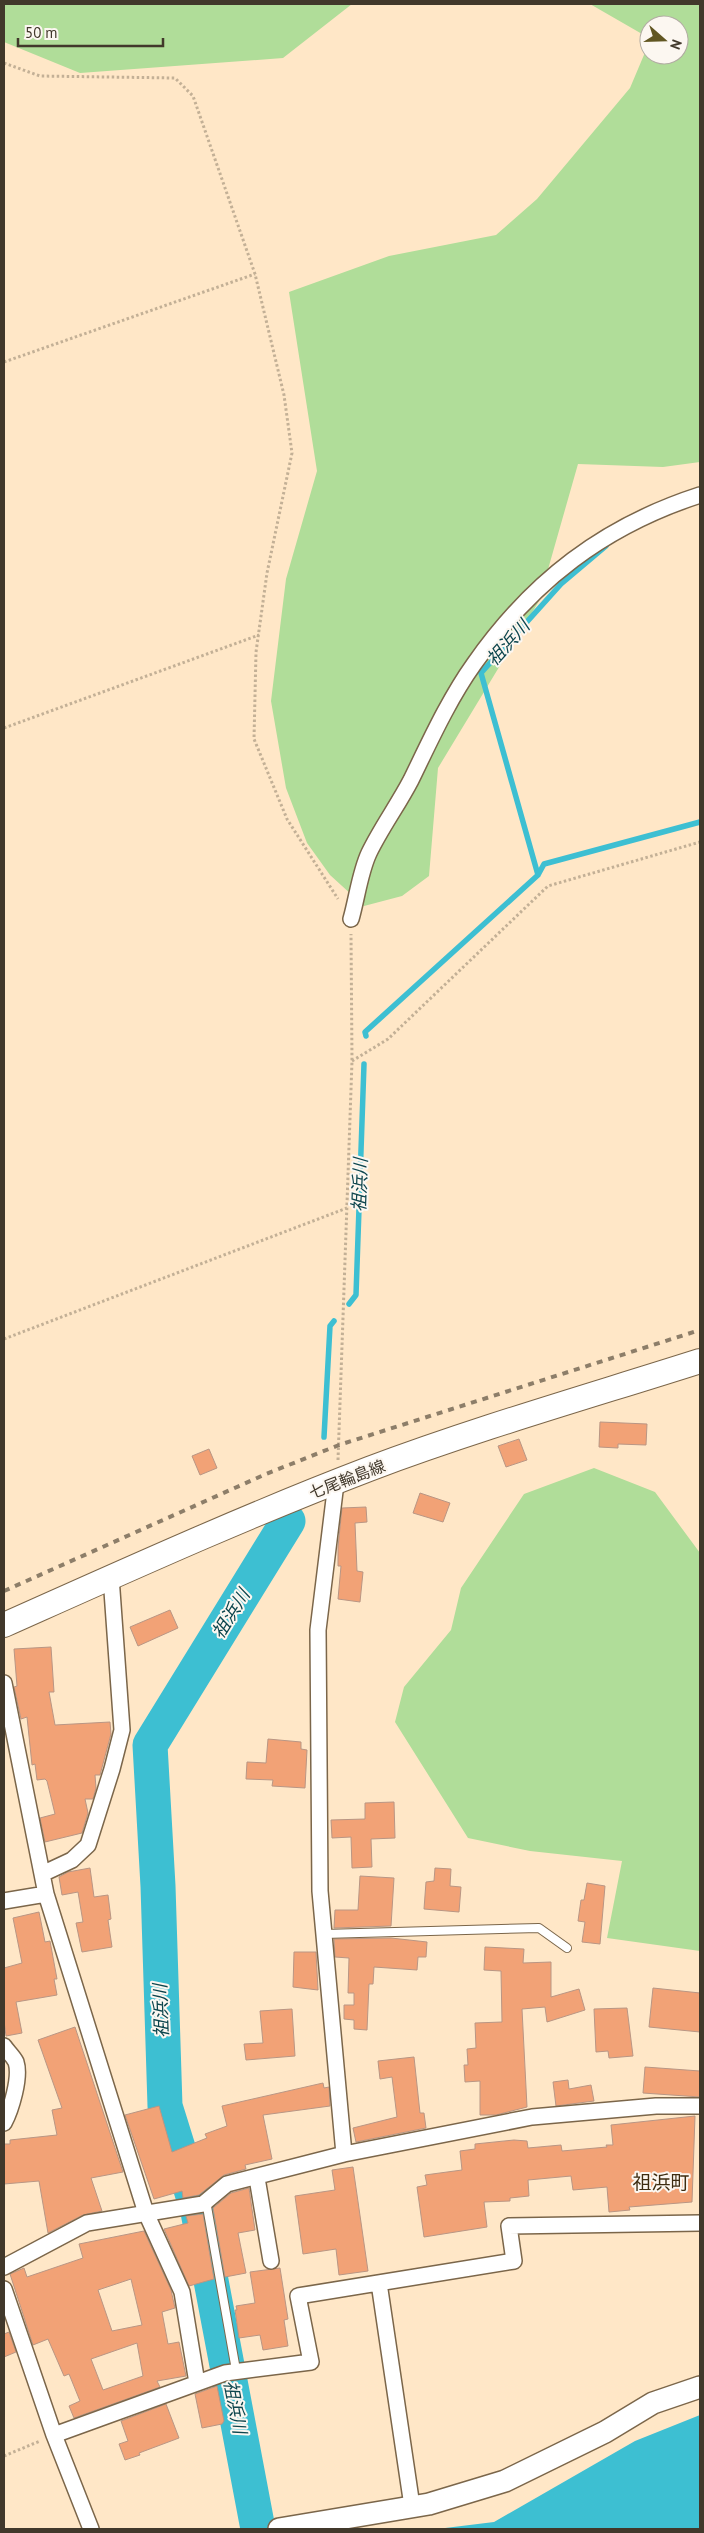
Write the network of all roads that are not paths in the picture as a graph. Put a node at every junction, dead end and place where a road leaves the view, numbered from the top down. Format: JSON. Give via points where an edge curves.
{"nodes":[{"id":1,"x":700,"y":495,"type":"edge"},
{"id":2,"x":351,"y":919,"type":"road end"},
{"id":3,"x":700,"y":1361,"type":"edge"},
{"id":4,"x":336,"y":1483,"type":"junction"},
{"id":5,"x":111,"y":1577,"type":"junction"},
{"id":6,"x":4,"y":1625,"type":"edge"},
{"id":7,"x":4,"y":1682,"type":"edge"},
{"id":8,"x":42,"y":1874,"type":"junction"},
{"id":9,"x":46,"y":1894,"type":"junction"},
{"id":10,"x":4,"y":1900,"type":"edge"},
{"id":11,"x":324,"y":1934,"type":"junction"},
{"id":12,"x":568,"y":1948,"type":"dead end"},
{"id":13,"x":4,"y":2046,"type":"edge"},
{"id":14,"x":700,"y":2106,"type":"edge"},
{"id":15,"x":4,"y":2123,"type":"edge"},
{"id":16,"x":344,"y":2154,"type":"junction"},
{"id":17,"x":257,"y":2178,"type":"junction"},
{"id":18,"x":199,"y":2204,"type":"junction"},
{"id":19,"x":146,"y":2213,"type":"junction"},
{"id":20,"x":700,"y":2223,"type":"edge"},
{"id":21,"x":6,"y":2261,"type":"edge"},
{"id":22,"x":271,"y":2261,"type":"dead end"},
{"id":23,"x":379,"y":2283,"type":"junction"},
{"id":24,"x":4,"y":2289,"type":"edge"},
{"id":25,"x":230,"y":2372,"type":"junction"},
{"id":26,"x":197,"y":2383,"type":"junction"},
{"id":27,"x":700,"y":2387,"type":"edge"},
{"id":28,"x":54,"y":2435,"type":"junction"},
{"id":29,"x":412,"y":2506,"type":"junction"},
{"id":30,"x":91,"y":2529,"type":"edge"},
{"id":31,"x":279,"y":2529,"type":"edge"}],
"edges":[{"from":1,"to":2,"type":"street","via":[[664,507],[612,532],[560,568],[524,603],[478,658],[369,854]]},
{"from":3,"to":4,"type":"main road","name":"七尾輪島線","via":[[505,1423]]},
{"from":4,"to":5,"type":"main road","name":"七尾輪島線"},
{"from":4,"to":11,"type":"street","via":[[318,1630],[320,1891]]},
{"from":5,"to":6,"type":"main road","name":"七尾輪島線"},
{"from":5,"to":8,"type":"street","via":[[122,1730],[88,1845],[72,1860]]},
{"from":7,"to":8,"type":"street"},
{"from":8,"to":9,"type":"street"},
{"from":9,"to":10,"type":"street"},
{"from":9,"to":19,"type":"street"},
{"from":11,"to":12,"type":"lane","via":[[539,1928]]},
{"from":11,"to":16,"type":"street"},
{"from":13,"to":15,"type":"street","via":[[16,2062],[17,2073]]},
{"from":14,"to":16,"type":"street","via":[[656,2106],[532,2117]]},
{"from":16,"to":17,"type":"street"},
{"from":17,"to":18,"type":"street","via":[[227,2184]]},
{"from":17,"to":22,"type":"street"},
{"from":18,"to":19,"type":"street"},
{"from":18,"to":25,"type":"lane"},
{"from":19,"to":21,"type":"street","via":[[87,2223]]},
{"from":19,"to":26,"type":"street","via":[[182,2292]]},
{"from":20,"to":23,"type":"street","via":[[509,2226],[514,2261]]},
{"from":23,"to":25,"type":"street","via":[[298,2296],[310,2362]]},
{"from":23,"to":29,"type":"street"},
{"from":24,"to":28,"type":"street"},
{"from":25,"to":26,"type":"street"},
{"from":26,"to":28,"type":"street"},
{"from":27,"to":29,"type":"street","via":[[653,2402],[605,2432],[505,2481]]},
{"from":28,"to":30,"type":"street"},
{"from":29,"to":31,"type":"street"}]}
